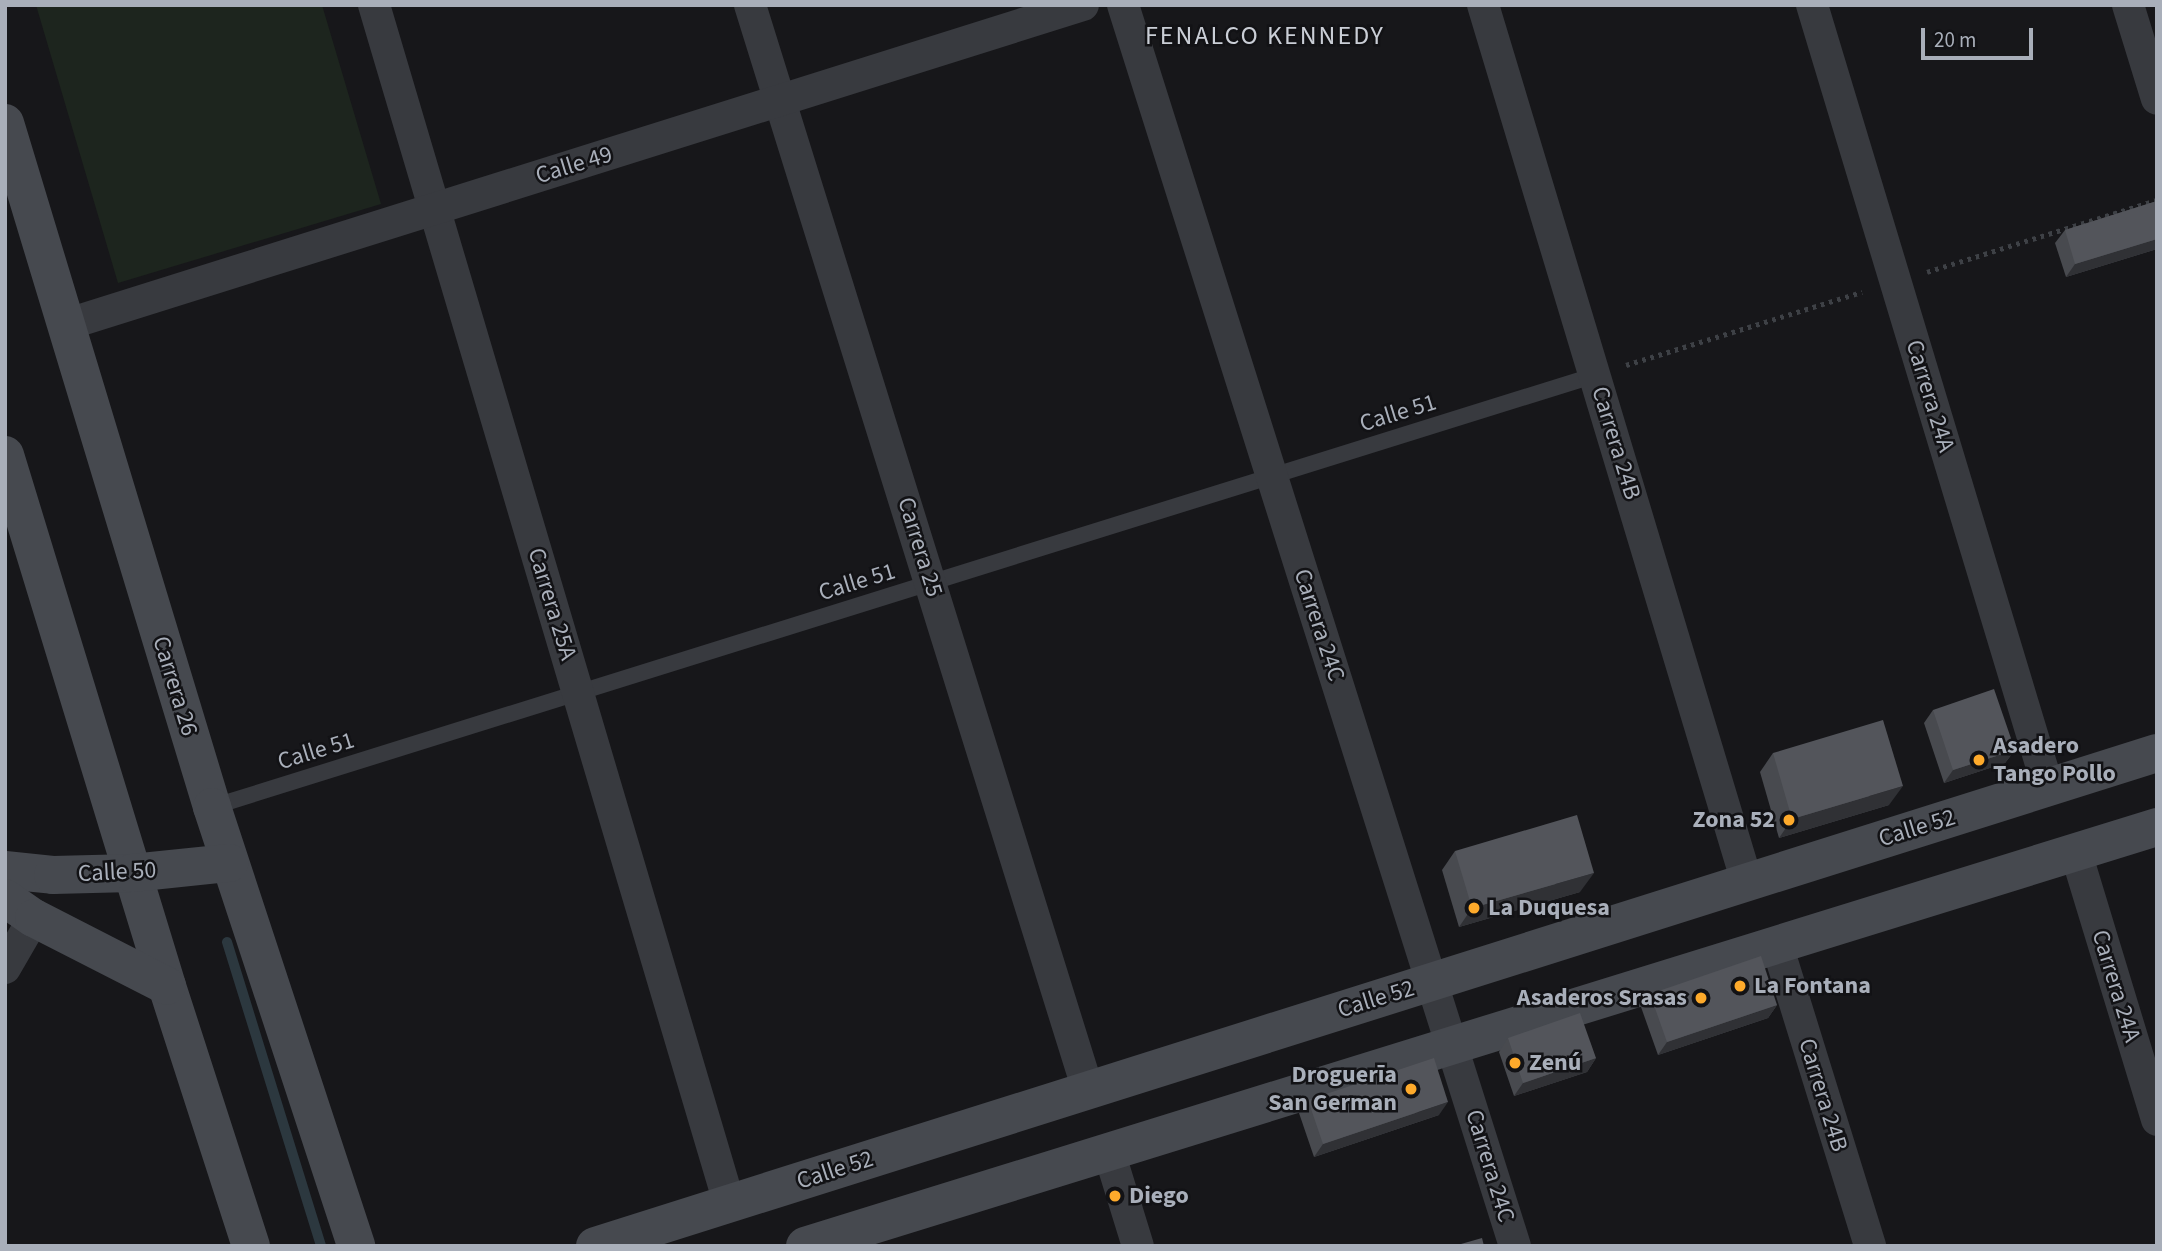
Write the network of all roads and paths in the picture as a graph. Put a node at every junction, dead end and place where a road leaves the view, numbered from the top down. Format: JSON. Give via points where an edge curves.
{"nodes":[{"id":1,"x":374,"y":5,"type":"edge"},
{"id":2,"x":750,"y":5,"type":"edge"},
{"id":3,"x":1083,"y":5,"type":"edge"},
{"id":4,"x":1123,"y":5,"type":"edge"},
{"id":5,"x":1483,"y":5,"type":"edge"},
{"id":6,"x":1812,"y":5,"type":"edge"},
{"id":7,"x":2128,"y":5,"type":"edge"},
{"id":8,"x":2157,"y":99,"type":"edge"},
{"id":9,"x":780,"y":100,"type":"junction"},
{"id":10,"x":5,"y":123,"type":"edge"},
{"id":11,"x":435,"y":209,"type":"junction"},
{"id":12,"x":65,"y":325,"type":"junction"},
{"id":13,"x":1596,"y":375,"type":"junction"},
{"id":14,"x":5,"y":455,"type":"edge"},
{"id":15,"x":1272,"y":476,"type":"junction"},
{"id":16,"x":12,"y":504,"type":"edge"},
{"id":17,"x":931,"y":583,"type":"junction"},
{"id":18,"x":579,"y":693,"type":"junction"},
{"id":19,"x":2157,"y":753,"type":"edge"},
{"id":20,"x":2048,"y":787,"type":"junction"},
{"id":21,"x":212,"y":807,"type":"junction"},
{"id":22,"x":2157,"y":827,"type":"edge"},
{"id":23,"x":2076,"y":853,"type":"junction"},
{"id":24,"x":229,"y":863,"type":"junction"},
{"id":25,"x":5,"y":870,"type":"edge"},
{"id":26,"x":132,"y":873,"type":"junction"},
{"id":27,"x":1747,"y":882,"type":"junction"},
{"id":28,"x":19,"y":908,"type":"edge"},
{"id":29,"x":1777,"y":945,"type":"junction"},
{"id":30,"x":5,"y":968,"type":"edge"},
{"id":31,"x":1432,"y":982,"type":"junction"},
{"id":32,"x":167,"y":986,"type":"junction"},
{"id":33,"x":1452,"y":1045,"type":"junction"},
{"id":34,"x":1088,"y":1090,"type":"junction"},
{"id":35,"x":2157,"y":1120,"type":"edge"},
{"id":36,"x":1109,"y":1152,"type":"junction"},
{"id":37,"x":729,"y":1203,"type":"junction"},
{"id":38,"x":357,"y":1244,"type":"edge"},
{"id":39,"x":251,"y":1246,"type":"edge"},
{"id":40,"x":595,"y":1246,"type":"edge"},
{"id":41,"x":805,"y":1246,"type":"edge"},
{"id":42,"x":1138,"y":1246,"type":"edge"},
{"id":43,"x":1515,"y":1246,"type":"edge"},
{"id":44,"x":1870,"y":1246,"type":"edge"}],
"edges":[{"from":1,"to":11,"type":"street","name":"Carrera 25A"},
{"from":2,"to":9,"type":"street","name":"Carrera 25"},
{"from":3,"to":9,"type":"street","name":"Calle 49"},
{"from":4,"to":15,"type":"street","name":"Carrera 24C"},
{"from":5,"to":13,"type":"street","name":"Carrera 24B"},
{"from":6,"to":20,"type":"street","name":"Carrera 24A"},
{"from":7,"to":8,"type":"street"},
{"from":9,"to":11,"type":"street","name":"Calle 49"},
{"from":9,"to":17,"type":"street","name":"Carrera 25"},
{"from":10,"to":12,"type":"street","name":"Carrera 26"},
{"from":11,"to":12,"type":"street","name":"Calle 49"},
{"from":11,"to":18,"type":"street","name":"Carrera 25A"},
{"from":12,"to":21,"type":"street","name":"Carrera 26"},
{"from":13,"to":15,"type":"lane","name":"Calle 51"},
{"from":13,"to":27,"type":"street","name":"Carrera 24B"},
{"from":14,"to":16,"type":"street"},
{"from":15,"to":17,"type":"lane","name":"Calle 51"},
{"from":15,"to":31,"type":"street","name":"Carrera 24C"},
{"from":16,"to":26,"type":"street"},
{"from":17,"to":18,"type":"lane","name":"Calle 51"},
{"from":17,"to":34,"type":"street","name":"Carrera 25"},
{"from":18,"to":21,"type":"lane","name":"Calle 51"},
{"from":18,"to":37,"type":"street","name":"Carrera 25A"},
{"from":19,"to":20,"type":"street","name":"Calle 52"},
{"from":20,"to":27,"type":"street","name":"Calle 52"},
{"from":21,"to":24,"type":"street","name":"Carrera 26"},
{"from":22,"to":23,"type":"street"},
{"from":23,"to":29,"type":"street"},
{"from":23,"to":35,"type":"street","name":"Carrera 24A"},
{"from":24,"to":26,"type":"street","name":"Calle 50"},
{"from":24,"to":38,"type":"street","name":"Carrera 26"},
{"from":25,"to":26,"type":"street","name":"Calle 50","via":[[53,875]]},
{"from":26,"to":32,"type":"street"},
{"from":27,"to":31,"type":"street","name":"Calle 52"},
{"from":28,"to":30,"type":"street"},
{"from":28,"to":32,"type":"street"},
{"from":29,"to":33,"type":"street"},
{"from":29,"to":44,"type":"street","name":"Carrera 24B"},
{"from":31,"to":33,"type":"street","name":"Carrera 24C"},
{"from":31,"to":34,"type":"street","name":"Calle 52"},
{"from":32,"to":39,"type":"street"},
{"from":33,"to":36,"type":"street"},
{"from":33,"to":43,"type":"street","name":"Carrera 24C"},
{"from":34,"to":37,"type":"street","name":"Calle 52"},
{"from":36,"to":41,"type":"street"},
{"from":36,"to":42,"type":"street"},
{"from":37,"to":40,"type":"street","name":"Calle 52"}]}
